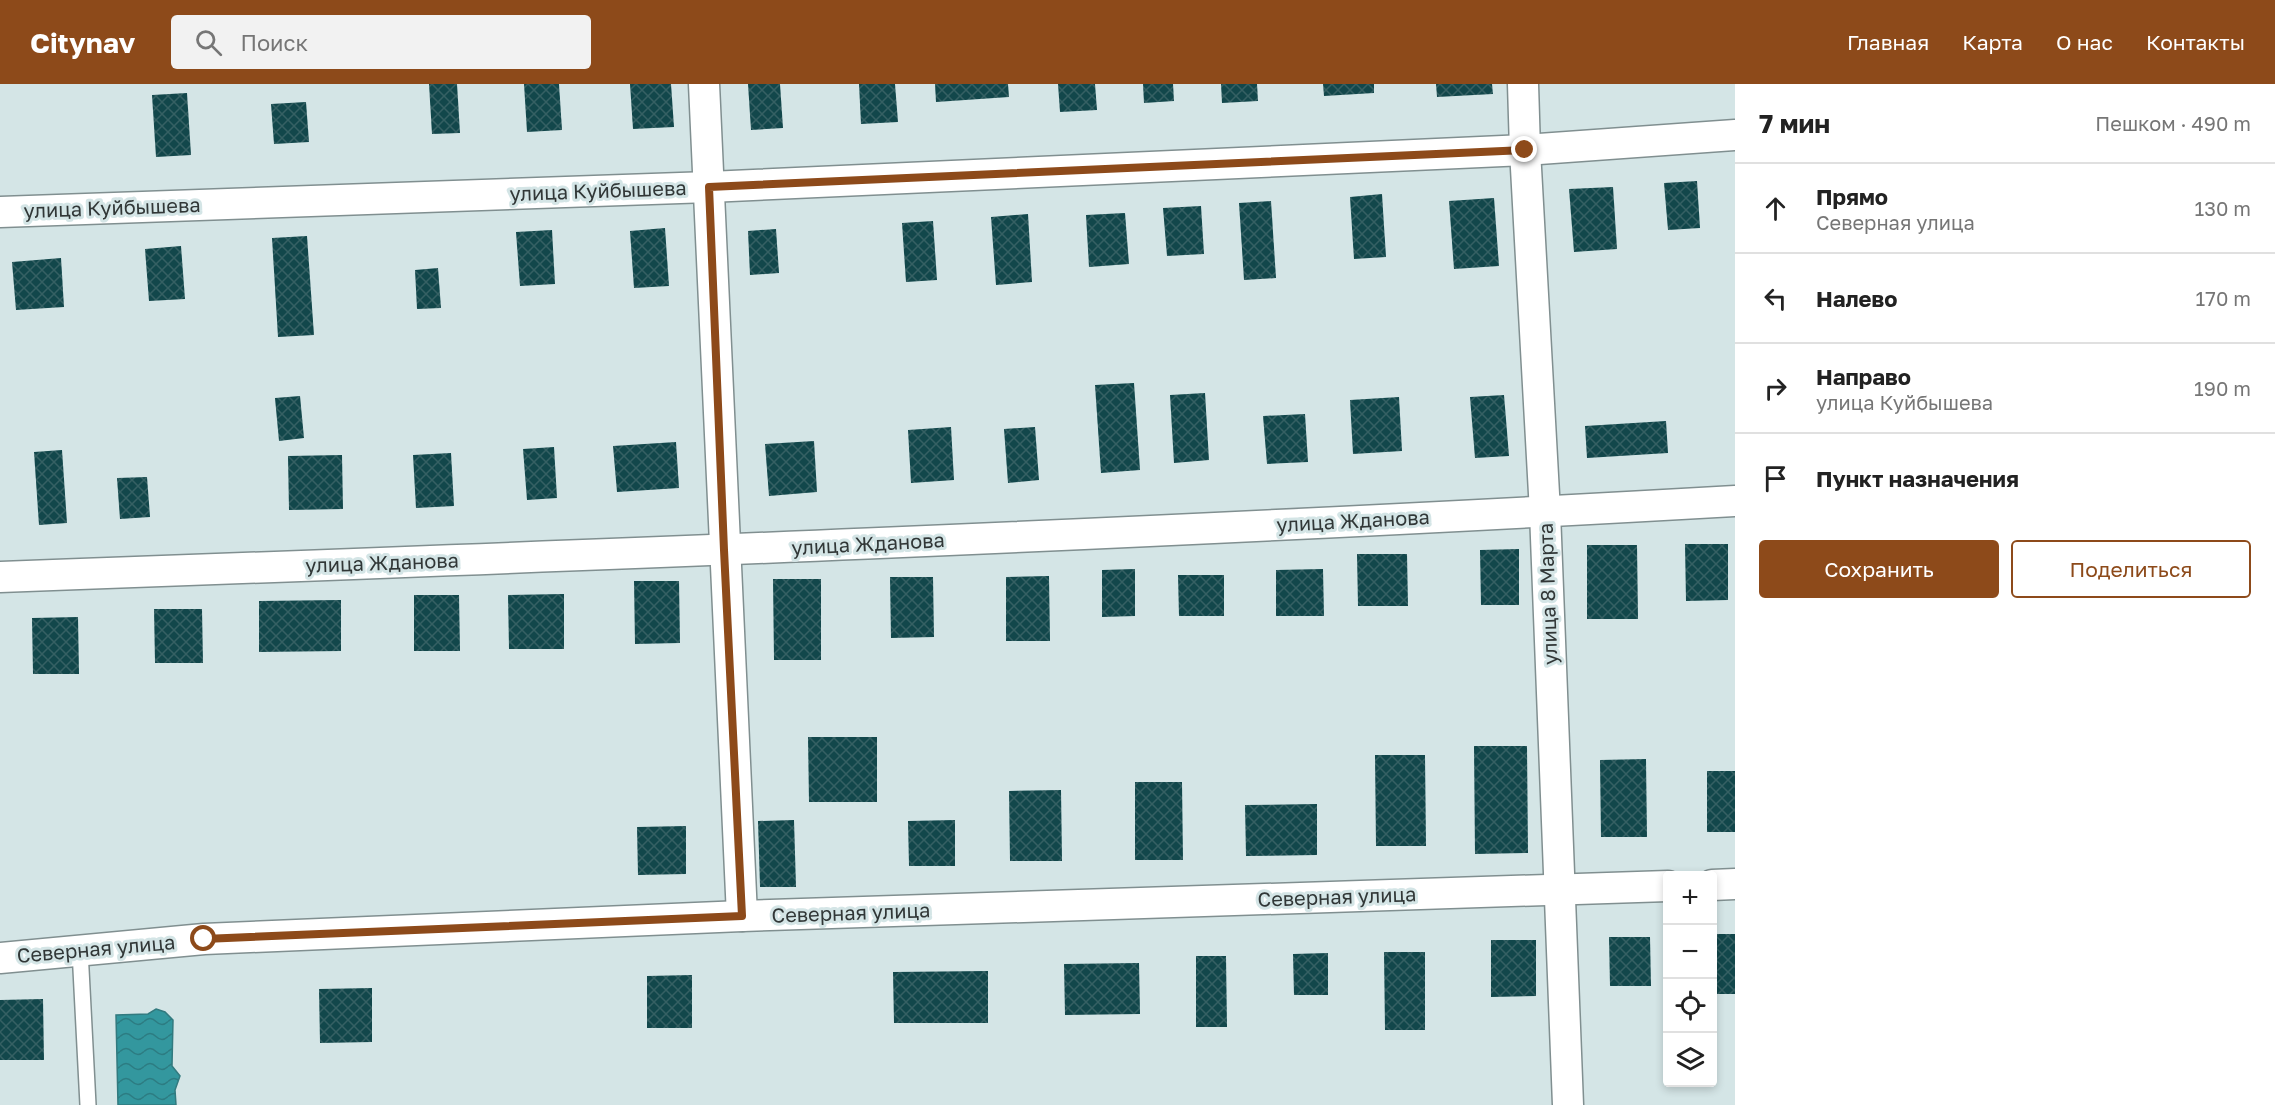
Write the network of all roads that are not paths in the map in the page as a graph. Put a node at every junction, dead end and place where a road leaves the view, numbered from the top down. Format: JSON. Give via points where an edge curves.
{"nodes":[{"id":1,"x":704,"y":84,"type":"edge"},
{"id":2,"x":1523,"y":84,"type":"edge"},
{"id":3,"x":1735,"y":135,"type":"edge"},
{"id":4,"x":1525,"y":150,"type":"junction"},
{"id":5,"x":709,"y":187,"type":"junction"},
{"id":6,"x":0,"y":212,"type":"edge"},
{"id":7,"x":1735,"y":501,"type":"edge"},
{"id":8,"x":1545,"y":512,"type":"junction"},
{"id":9,"x":724,"y":550,"type":"junction"},
{"id":10,"x":0,"y":577,"type":"edge"},
{"id":11,"x":1735,"y":884,"type":"edge"},
{"id":12,"x":1717,"y":885,"type":"edge"},
{"id":13,"x":1663,"y":886,"type":"edge"},
{"id":14,"x":1561,"y":890,"type":"junction"},
{"id":15,"x":742,"y":916,"type":"junction"},
{"id":16,"x":80,"y":950,"type":"junction"},
{"id":17,"x":0,"y":958,"type":"edge"},
{"id":18,"x":88,"y":1105,"type":"edge"},
{"id":19,"x":1568,"y":1105,"type":"edge"}],
"edges":[{"from":1,"to":5,"type":"street"},
{"from":2,"to":4,"type":"street","name":"улица 8 Марта"},
{"from":3,"to":4,"type":"street","name":"улица Куйбышева"},
{"from":4,"to":5,"type":"street","name":"улица Куйбышева"},
{"from":4,"to":8,"type":"street","name":"улица 8 Марта"},
{"from":5,"to":6,"type":"street","name":"улица Куйбышева"},
{"from":5,"to":9,"type":"street"},
{"from":7,"to":8,"type":"street","name":"улица Жданова"},
{"from":8,"to":9,"type":"street","name":"улица Жданова"},
{"from":8,"to":14,"type":"street","name":"улица 8 Марта"},
{"from":9,"to":10,"type":"street","name":"улица Жданова"},
{"from":9,"to":15,"type":"street"},
{"from":11,"to":12,"type":"street"},
{"from":13,"to":14,"type":"street","name":"Северная улица"},
{"from":14,"to":15,"type":"street","name":"Северная улица"},
{"from":14,"to":19,"type":"street","name":"улица 8 Марта"},
{"from":15,"to":16,"type":"street","name":"Северная улица","via":[[204,939]]},
{"from":16,"to":17,"type":"street","name":"Северная улица"},
{"from":16,"to":18,"type":"lane"}]}
